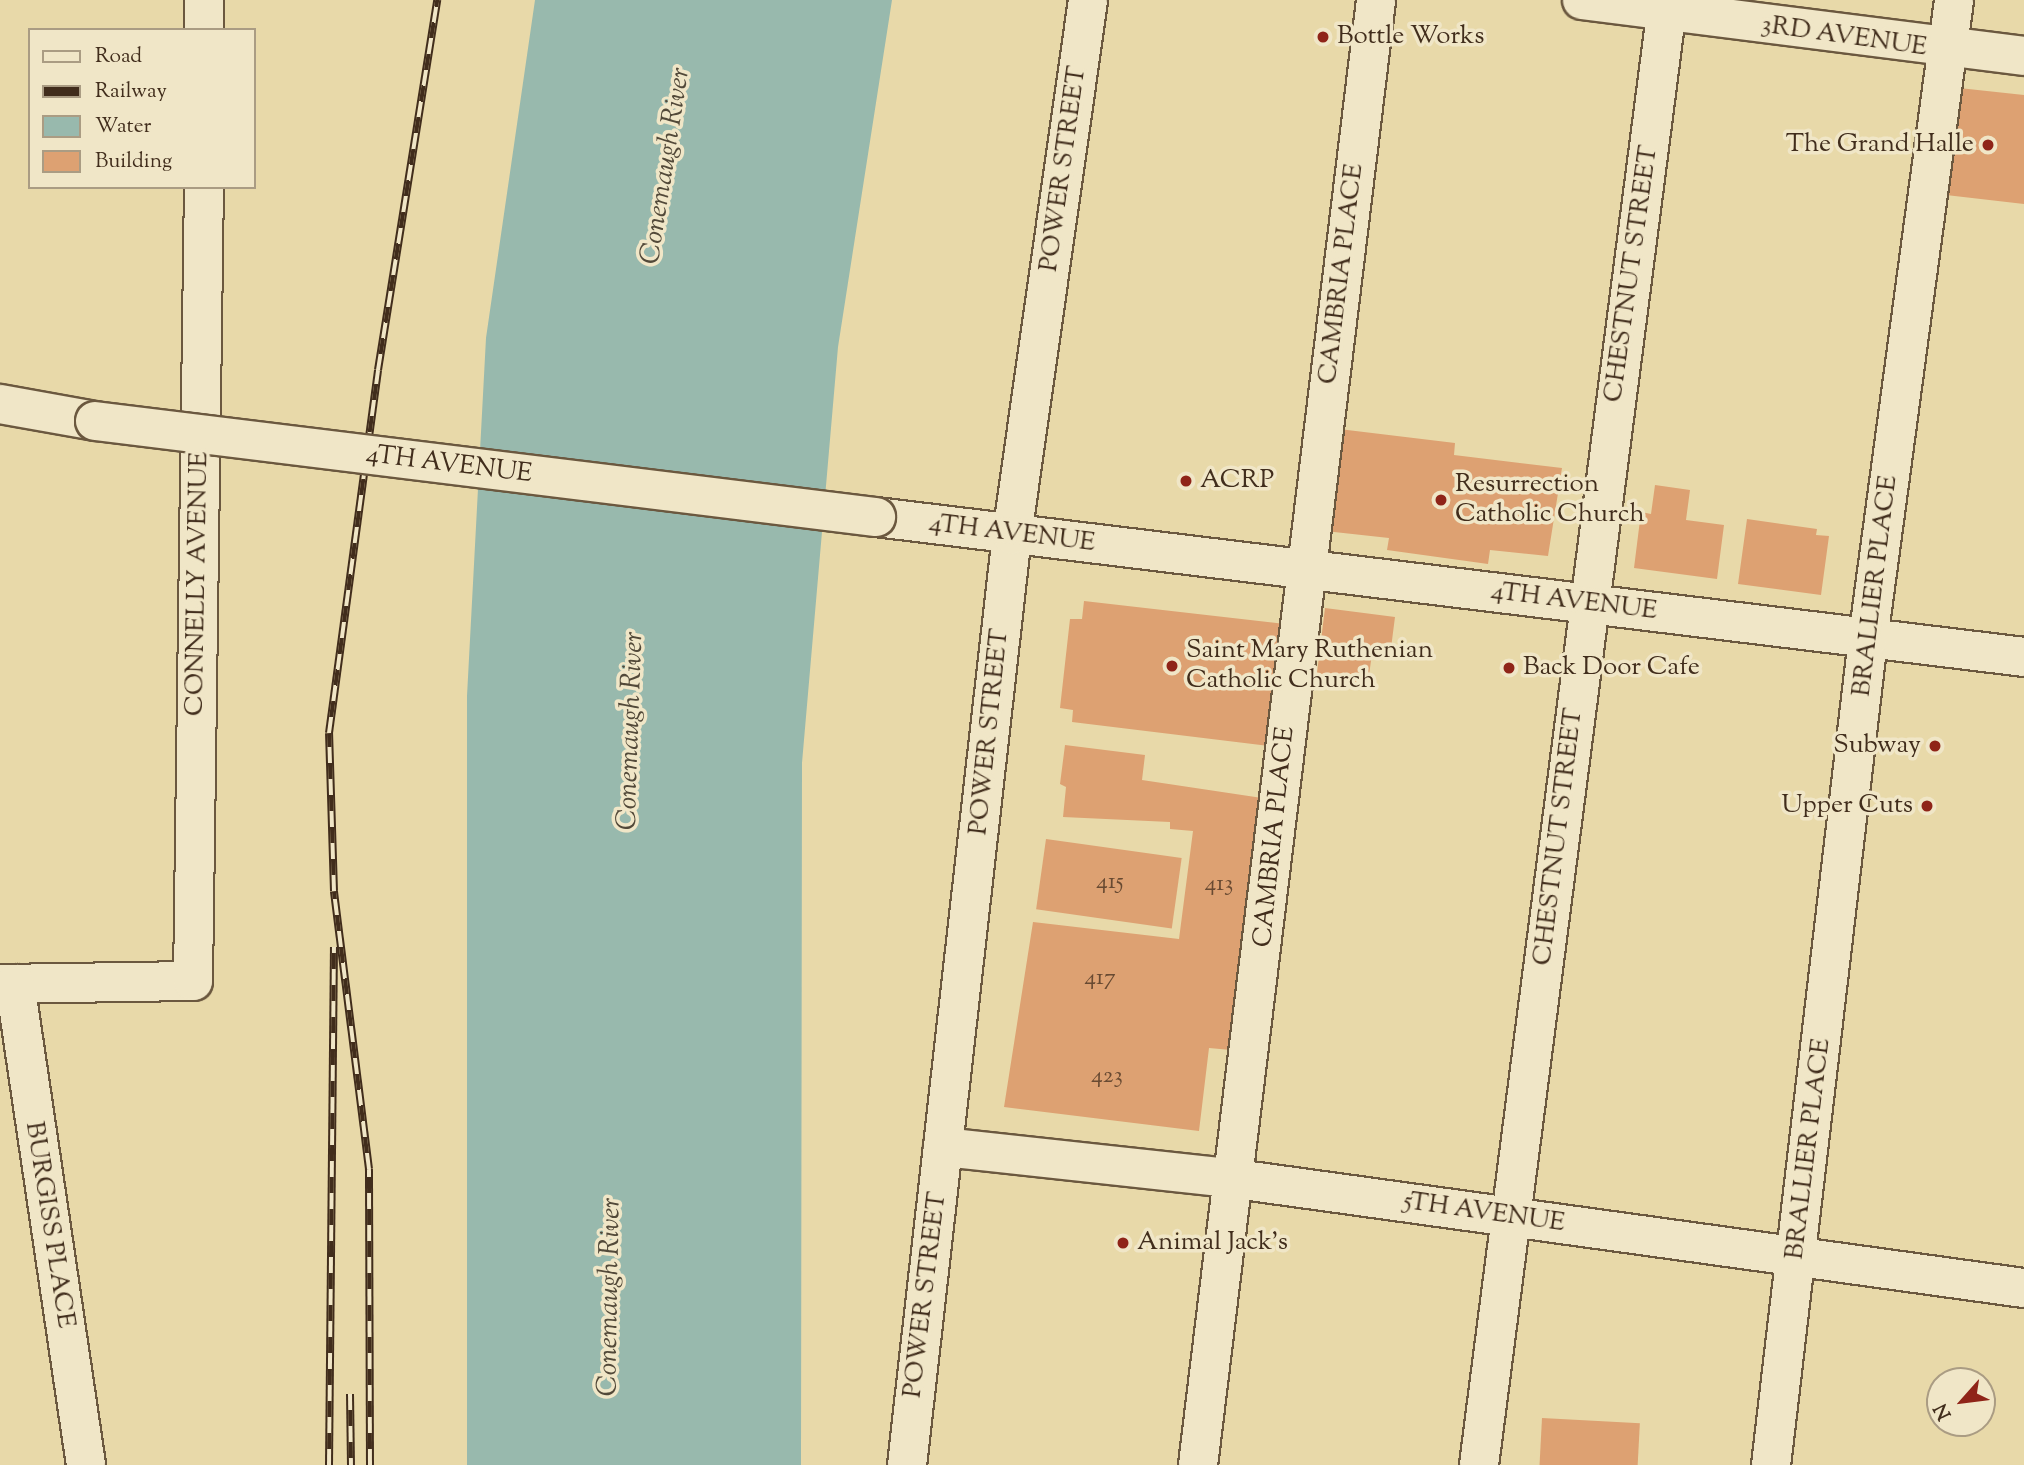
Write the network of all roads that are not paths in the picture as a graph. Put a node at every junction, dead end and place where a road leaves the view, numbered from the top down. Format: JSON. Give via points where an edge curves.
{"nodes":[{"id":1,"x":204,"y":0,"type":"edge"},
{"id":2,"x":1088,"y":0,"type":"edge"},
{"id":3,"x":1376,"y":0,"type":"edge"},
{"id":4,"x":1582,"y":0,"type":"edge"},
{"id":5,"x":1954,"y":0,"type":"edge"},
{"id":6,"x":1667,"y":6,"type":"edge"},
{"id":7,"x":204,"y":28,"type":"edge"},
{"id":8,"x":1948,"y":51,"type":"junction"},
{"id":9,"x":2024,"y":56,"type":"edge"},
{"id":10,"x":204,"y":189,"type":"edge"},
{"id":11,"x":0,"y":404,"type":"edge"},
{"id":12,"x":1012,"y":535,"type":"junction"},
{"id":13,"x":1306,"y":566,"type":"junction"},
{"id":14,"x":1588,"y":605,"type":"junction"},
{"id":15,"x":1868,"y":639,"type":"junction"},
{"id":16,"x":2024,"y":657,"type":"edge"},
{"id":17,"x":7,"y":984,"type":"edge"},
{"id":18,"x":943,"y":1147,"type":"junction"},
{"id":19,"x":1236,"y":1179,"type":"junction"},
{"id":20,"x":1512,"y":1217,"type":"junction"},
{"id":21,"x":1797,"y":1259,"type":"junction"},
{"id":22,"x":2024,"y":1288,"type":"edge"},
{"id":23,"x":86,"y":1465,"type":"edge"},
{"id":24,"x":907,"y":1465,"type":"edge"},
{"id":25,"x":1198,"y":1465,"type":"edge"},
{"id":26,"x":1479,"y":1465,"type":"edge"},
{"id":27,"x":1771,"y":1465,"type":"edge"}],
"edges":[{"from":1,"to":7,"type":"street"},
{"from":2,"to":12,"type":"street","name":"POWER STREET"},
{"from":3,"to":13,"type":"street","name":"CAMBRIA PLACE"},
{"from":4,"to":6,"type":"street","name":"3RD AVENUE"},
{"from":5,"to":8,"type":"street","name":"BRALLIER PLACE"},
{"from":6,"to":8,"type":"street","name":"3RD AVENUE"},
{"from":6,"to":14,"type":"street","name":"CHESTNUT STREET"},
{"from":8,"to":9,"type":"street","name":"3RD AVENUE"},
{"from":8,"to":15,"type":"street","name":"BRALLIER PLACE"},
{"from":10,"to":17,"type":"street","name":"CONNELLY AVENUE","via":[[193,981]]},
{"from":11,"to":12,"type":"street","name":"4TH AVENUE","bridge":true,"via":[[95,421]]},
{"from":12,"to":13,"type":"street","name":"4TH AVENUE"},
{"from":12,"to":18,"type":"street","name":"POWER STREET"},
{"from":13,"to":14,"type":"street","name":"4TH AVENUE"},
{"from":13,"to":19,"type":"street","name":"CAMBRIA PLACE"},
{"from":14,"to":15,"type":"street","name":"4TH AVENUE"},
{"from":14,"to":20,"type":"street","name":"CHESTNUT STREET"},
{"from":15,"to":16,"type":"street","name":"4TH AVENUE"},
{"from":15,"to":21,"type":"street","name":"BRALLIER PLACE"},
{"from":17,"to":23,"type":"street","name":"BURGISS PLACE"},
{"from":18,"to":19,"type":"street","name":"5TH AVENUE"},
{"from":18,"to":24,"type":"street","name":"POWER STREET"},
{"from":19,"to":20,"type":"street","name":"5TH AVENUE"},
{"from":19,"to":25,"type":"street","name":"CAMBRIA PLACE"},
{"from":20,"to":21,"type":"street","name":"5TH AVENUE"},
{"from":20,"to":26,"type":"street","name":"CHESTNUT STREET"},
{"from":21,"to":22,"type":"street","name":"5TH AVENUE"},
{"from":21,"to":27,"type":"street","name":"BRALLIER PLACE"}]}
